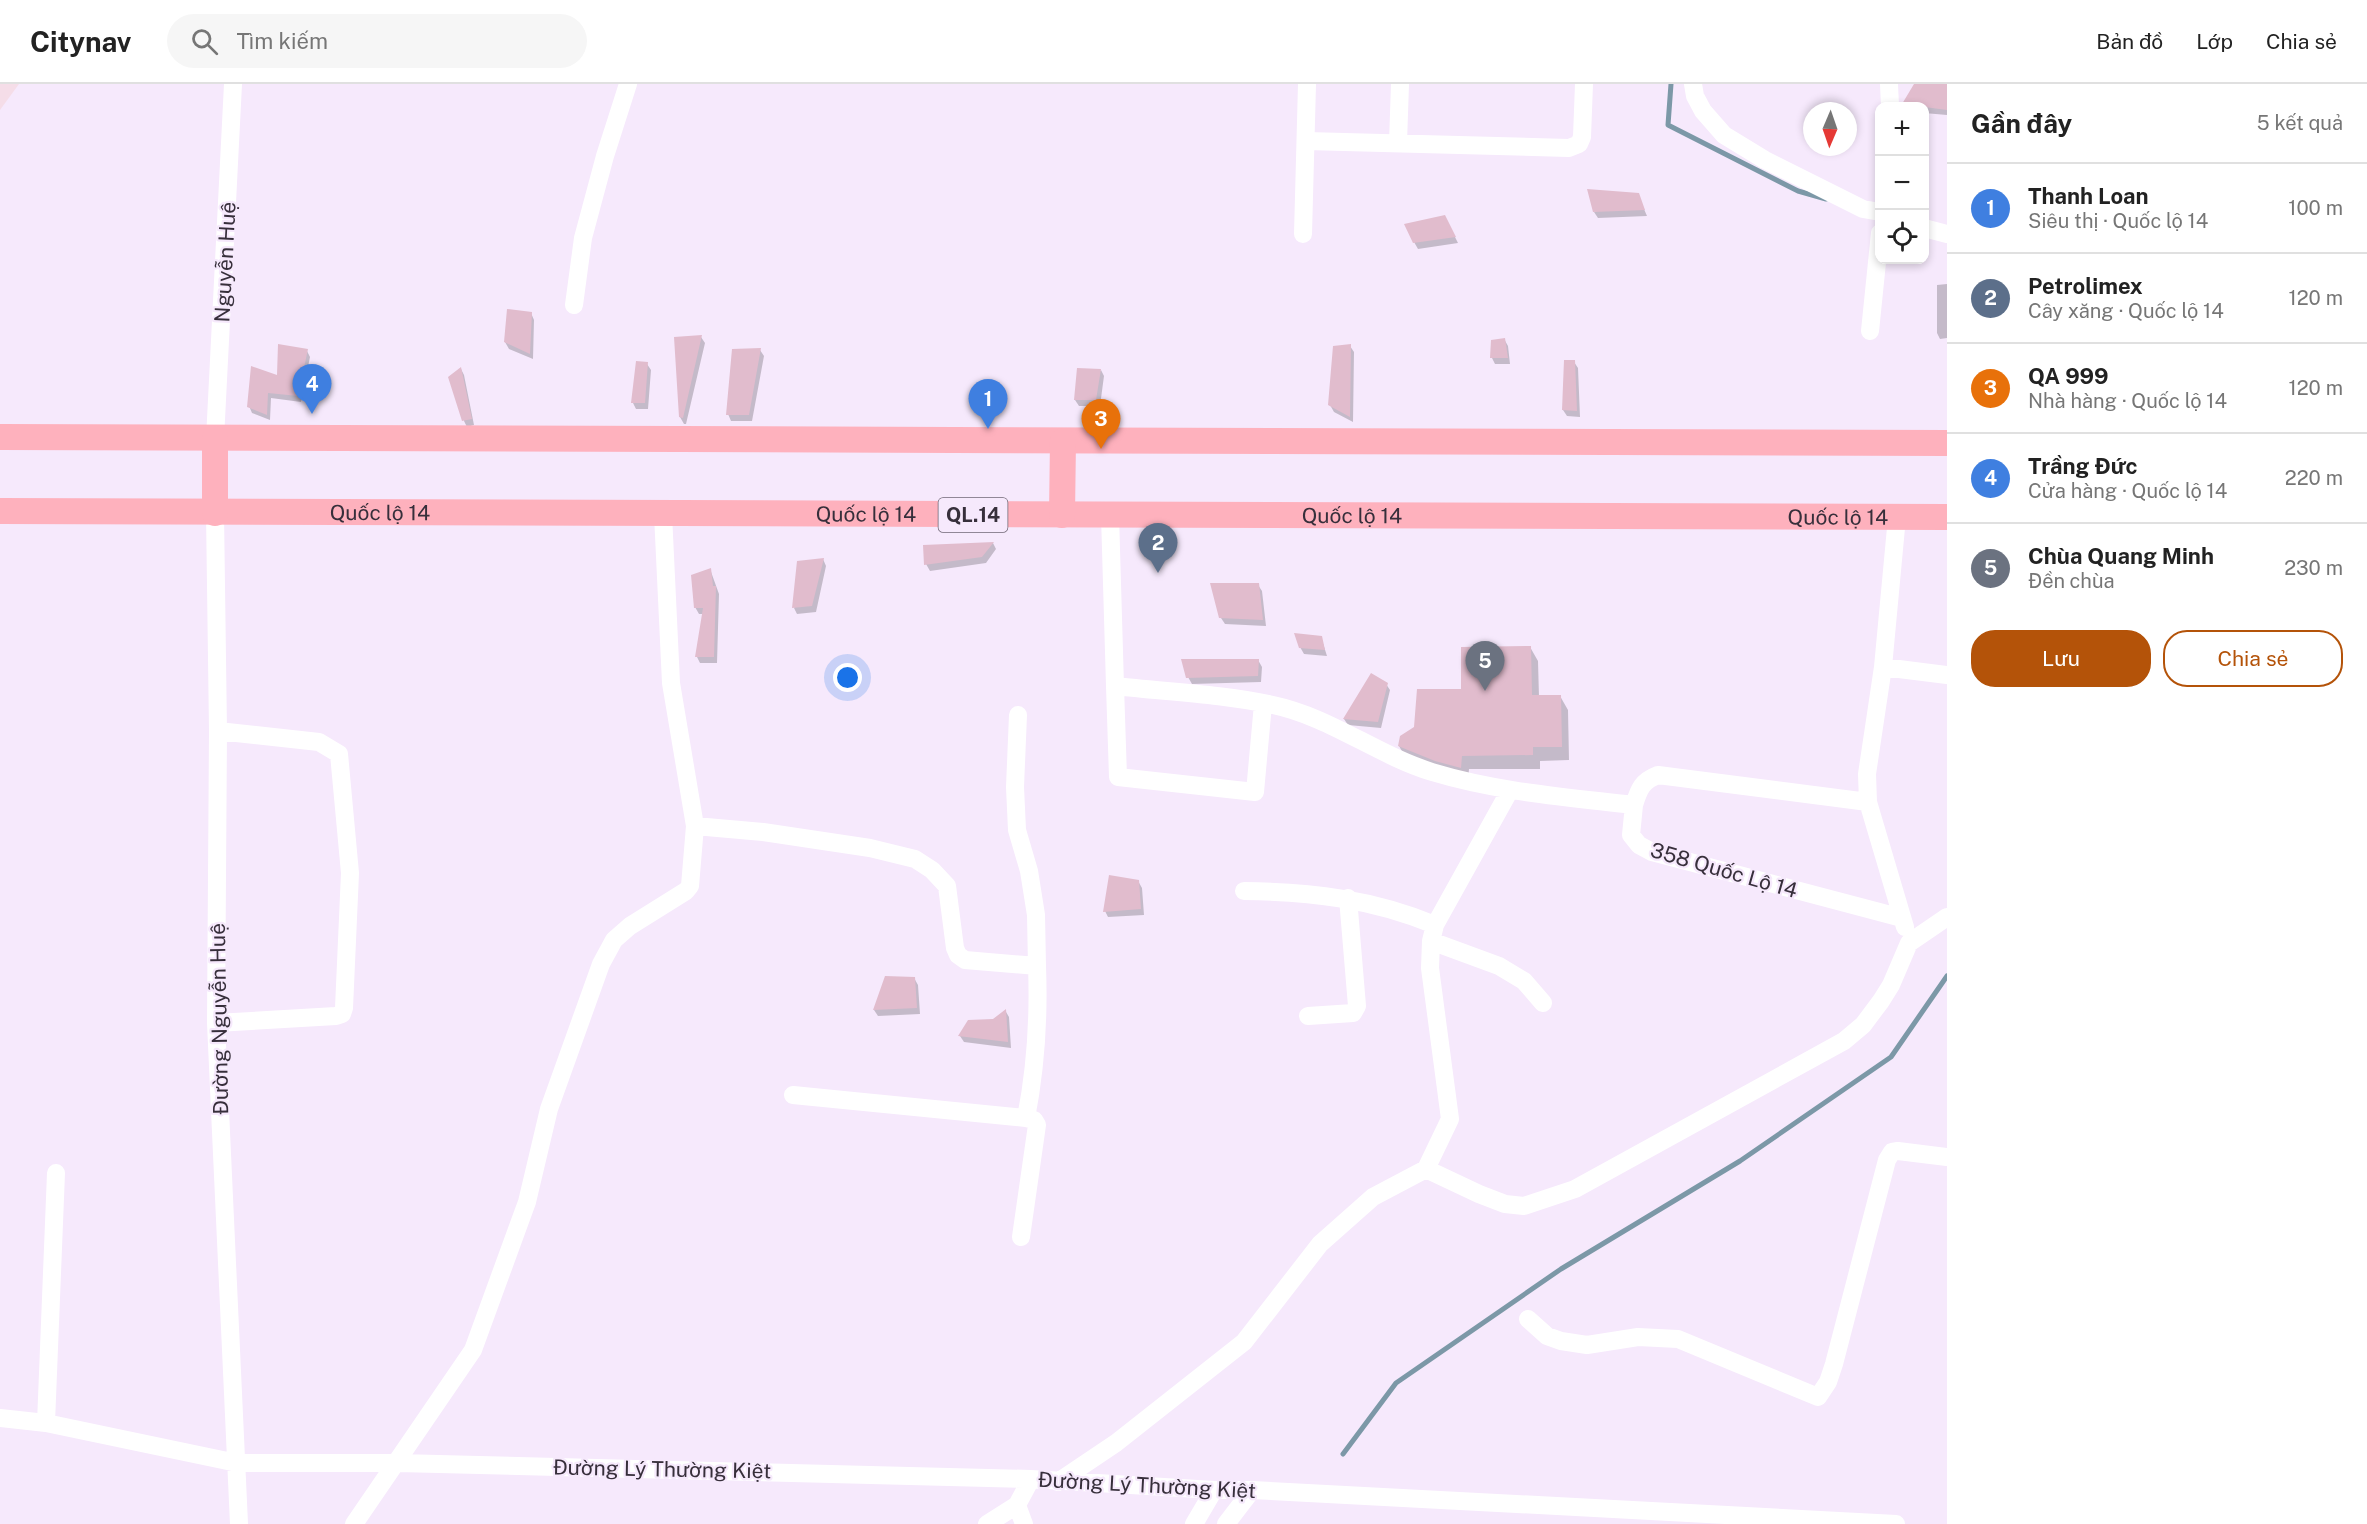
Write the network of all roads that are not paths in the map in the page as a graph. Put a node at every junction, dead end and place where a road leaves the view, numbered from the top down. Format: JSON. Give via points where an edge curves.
{"nodes":[{"id":1,"x":233,"y":84,"type":"edge"},
{"id":2,"x":628,"y":84,"type":"edge"},
{"id":3,"x":1307,"y":84,"type":"edge"},
{"id":4,"x":1400,"y":84,"type":"edge"},
{"id":5,"x":1584,"y":84,"type":"edge"},
{"id":6,"x":1693,"y":84,"type":"edge"},
{"id":7,"x":1889,"y":84,"type":"edge"},
{"id":8,"x":1890,"y":102,"type":"edge"},
{"id":9,"x":1306,"y":141,"type":"junction"},
{"id":10,"x":1398,"y":143,"type":"junction"},
{"id":11,"x":1875,"y":211,"type":"edge"},
{"id":12,"x":1929,"y":229,"type":"edge"},
{"id":13,"x":1303,"y":234,"type":"dead end"},
{"id":14,"x":1947,"y":234,"type":"edge"},
{"id":15,"x":1877,"y":264,"type":"edge"},
{"id":16,"x":574,"y":305,"type":"dead end"},
{"id":17,"x":1870,"y":331,"type":"dead end"},
{"id":18,"x":0,"y":437,"type":"edge"},
{"id":19,"x":215,"y":439,"type":"junction"},
{"id":20,"x":1063,"y":441,"type":"junction"},
{"id":21,"x":1947,"y":443,"type":"edge"},
{"id":22,"x":0,"y":511,"type":"edge"},
{"id":23,"x":215,"y":513,"type":"junction"},
{"id":24,"x":663,"y":514,"type":"junction"},
{"id":25,"x":1062,"y":515,"type":"junction"},
{"id":26,"x":1110,"y":515,"type":"junction"},
{"id":27,"x":1897,"y":517,"type":"junction"},
{"id":28,"x":1947,"y":518,"type":"edge"},
{"id":29,"x":1883,"y":666,"type":"junction"},
{"id":30,"x":1947,"y":675,"type":"edge"},
{"id":31,"x":1115,"y":686,"type":"junction"},
{"id":32,"x":1263,"y":704,"type":"junction"},
{"id":33,"x":1018,"y":715,"type":"dead end"},
{"id":34,"x":218,"y":731,"type":"junction"},
{"id":35,"x":1510,"y":790,"type":"junction"},
{"id":36,"x":1868,"y":802,"type":"junction"},
{"id":37,"x":1634,"y":805,"type":"junction"},
{"id":38,"x":695,"y":826,"type":"junction"},
{"id":39,"x":1244,"y":891,"type":"dead end"},
{"id":40,"x":1348,"y":898,"type":"junction"},
{"id":41,"x":1947,"y":917,"type":"edge"},
{"id":42,"x":1902,"y":918,"type":"junction"},
{"id":43,"x":1433,"y":933,"type":"junction"},
{"id":44,"x":1909,"y":943,"type":"junction"},
{"id":45,"x":1037,"y":966,"type":"junction"},
{"id":46,"x":1543,"y":1003,"type":"dead end"},
{"id":47,"x":1308,"y":1016,"type":"dead end"},
{"id":48,"x":216,"y":1023,"type":"junction"},
{"id":49,"x":793,"y":1095,"type":"dead end"},
{"id":50,"x":1026,"y":1118,"type":"junction"},
{"id":51,"x":1947,"y":1157,"type":"edge"},
{"id":52,"x":1426,"y":1169,"type":"junction"},
{"id":53,"x":56,"y":1173,"type":"dead end"},
{"id":54,"x":1021,"y":1237,"type":"dead end"},
{"id":55,"x":1528,"y":1319,"type":"dead end"},
{"id":56,"x":0,"y":1418,"type":"edge"},
{"id":57,"x":46,"y":1423,"type":"junction"},
{"id":58,"x":237,"y":1463,"type":"junction"},
{"id":59,"x":398,"y":1463,"type":"junction"},
{"id":60,"x":1030,"y":1479,"type":"junction"},
{"id":61,"x":1058,"y":1482,"type":"junction"},
{"id":62,"x":1214,"y":1490,"type":"junction"},
{"id":63,"x":1252,"y":1490,"type":"junction"},
{"id":64,"x":1017,"y":1505,"type":"junction"},
{"id":65,"x":239,"y":1524,"type":"edge"},
{"id":66,"x":354,"y":1524,"type":"edge"},
{"id":67,"x":987,"y":1524,"type":"edge"},
{"id":68,"x":1024,"y":1524,"type":"edge"},
{"id":69,"x":1194,"y":1524,"type":"edge"},
{"id":70,"x":1226,"y":1524,"type":"edge"},
{"id":71,"x":1896,"y":1524,"type":"edge"}],
"edges":[{"from":1,"to":19,"type":"street","name":"Nguyễn Huệ"},
{"from":2,"to":16,"type":"street","via":[[583,238]]},
{"from":3,"to":9,"type":"street"},
{"from":4,"to":10,"type":"street"},
{"from":5,"to":10,"type":"street","via":[[1582,136],[1579,144],[1569,148]]},
{"from":6,"to":11,"type":"street","via":[[1703,111],[1724,135],[1765,160],[1863,209]]},
{"from":7,"to":8,"type":"street"},
{"from":9,"to":10,"type":"street"},
{"from":9,"to":13,"type":"street"},
{"from":12,"to":14,"type":"street"},
{"from":15,"to":17,"type":"street"},
{"from":18,"to":19,"type":"highway"},
{"from":19,"to":20,"type":"highway"},
{"from":19,"to":23,"type":"highway"},
{"from":20,"to":21,"type":"highway"},
{"from":20,"to":25,"type":"highway"},
{"from":22,"to":23,"type":"highway","name":"Quốc lộ 14","number":"QL.14"},
{"from":23,"to":24,"type":"highway","name":"Quốc lộ 14","number":"QL.14"},
{"from":23,"to":34,"type":"street","name":"Đường Nguyễn Huệ"},
{"from":24,"to":25,"type":"highway","name":"Quốc lộ 14","number":"QL.14"},
{"from":24,"to":38,"type":"street","via":[[671,683]]},
{"from":25,"to":26,"type":"highway","name":"Quốc lộ 14","number":"QL.14"},
{"from":26,"to":27,"type":"highway","name":"Quốc lộ 14","number":"QL.14"},
{"from":26,"to":31,"type":"street"},
{"from":27,"to":28,"type":"highway","name":"Quốc lộ 14","number":"QL.14"},
{"from":27,"to":29,"type":"street"},
{"from":29,"to":30,"type":"street"},
{"from":29,"to":36,"type":"street","via":[[1867,774]]},
{"from":31,"to":32,"type":"street"},
{"from":31,"to":32,"type":"street","via":[[1118,777],[1255,792]]},
{"from":32,"to":35,"type":"street","via":[[1306,716],[1432,772]]},
{"from":33,"to":45,"type":"street","via":[[1017,830],[1029,872]]},
{"from":34,"to":48,"type":"street","name":"Đường Nguyễn Huệ"},
{"from":34,"to":48,"type":"street","via":[[319,742],[339,754],[350,873],[342,1014]]},
{"from":35,"to":37,"type":"street"},
{"from":35,"to":43,"type":"street"},
{"from":36,"to":37,"type":"street","via":[[1658,775],[1645,780]]},
{"from":36,"to":42,"type":"street"},
{"from":37,"to":42,"type":"street","name":"358 Quốc Lộ 14","via":[[1631,834],[1639,845],[1653,852]]},
{"from":38,"to":45,"type":"street","via":[[858,846],[915,859],[947,886],[958,955],[965,960]]},
{"from":38,"to":59,"type":"street","via":[[690,886],[614,940],[601,964],[549,1109],[527,1202],[474,1350]]},
{"from":39,"to":40,"type":"street"},
{"from":40,"to":43,"type":"street","via":[[1414,916]]},
{"from":40,"to":47,"type":"street","via":[[1357,1006],[1353,1013]]},
{"from":41,"to":44,"type":"street"},
{"from":42,"to":44,"type":"street"},
{"from":43,"to":46,"type":"street","via":[[1524,981]]},
{"from":43,"to":52,"type":"street","via":[[1430,968],[1450,1119]]},
{"from":44,"to":52,"type":"street","via":[[1881,1001],[1863,1025],[1844,1041],[1575,1189],[1524,1206],[1505,1204]]},
{"from":45,"to":50,"type":"street","via":[[1039,1020],[1035,1073]]},
{"from":48,"to":58,"type":"street","name":"Đường Nguyễn Huệ"},
{"from":49,"to":50,"type":"street"},
{"from":50,"to":54,"type":"street","via":[[1037,1125]]},
{"from":51,"to":55,"type":"street","via":[[1898,1151],[1892,1152],[1887,1160],[1834,1364],[1818,1397],[1678,1339],[1658,1337],[1587,1345],[1547,1336]]},
{"from":52,"to":61,"type":"street","via":[[1373,1197],[1320,1244],[1244,1342],[1116,1443]]},
{"from":53,"to":57,"type":"street"},
{"from":56,"to":57,"type":"street","name":"Đường Lý Thường Kiệt"},
{"from":57,"to":58,"type":"street","name":"Đường Lý Thường Kiệt"},
{"from":58,"to":59,"type":"street","name":"Đường Lý Thường Kiệt"},
{"from":58,"to":65,"type":"street","name":"Đường Nguyễn Huệ"},
{"from":59,"to":60,"type":"street","name":"Đường Lý Thường Kiệt"},
{"from":59,"to":66,"type":"street"},
{"from":60,"to":61,"type":"street","name":"Đường Lý Thường Kiệt"},
{"from":60,"to":64,"type":"street"},
{"from":61,"to":62,"type":"street","name":"Đường Lý Thường Kiệt"},
{"from":62,"to":63,"type":"street","name":"Đường Lý Thường Kiệt"},
{"from":62,"to":69,"type":"street"},
{"from":63,"to":70,"type":"street"},
{"from":63,"to":71,"type":"street","name":"Đường Lý Thường Kiệt"},
{"from":64,"to":67,"type":"street"},
{"from":64,"to":68,"type":"street"}]}
